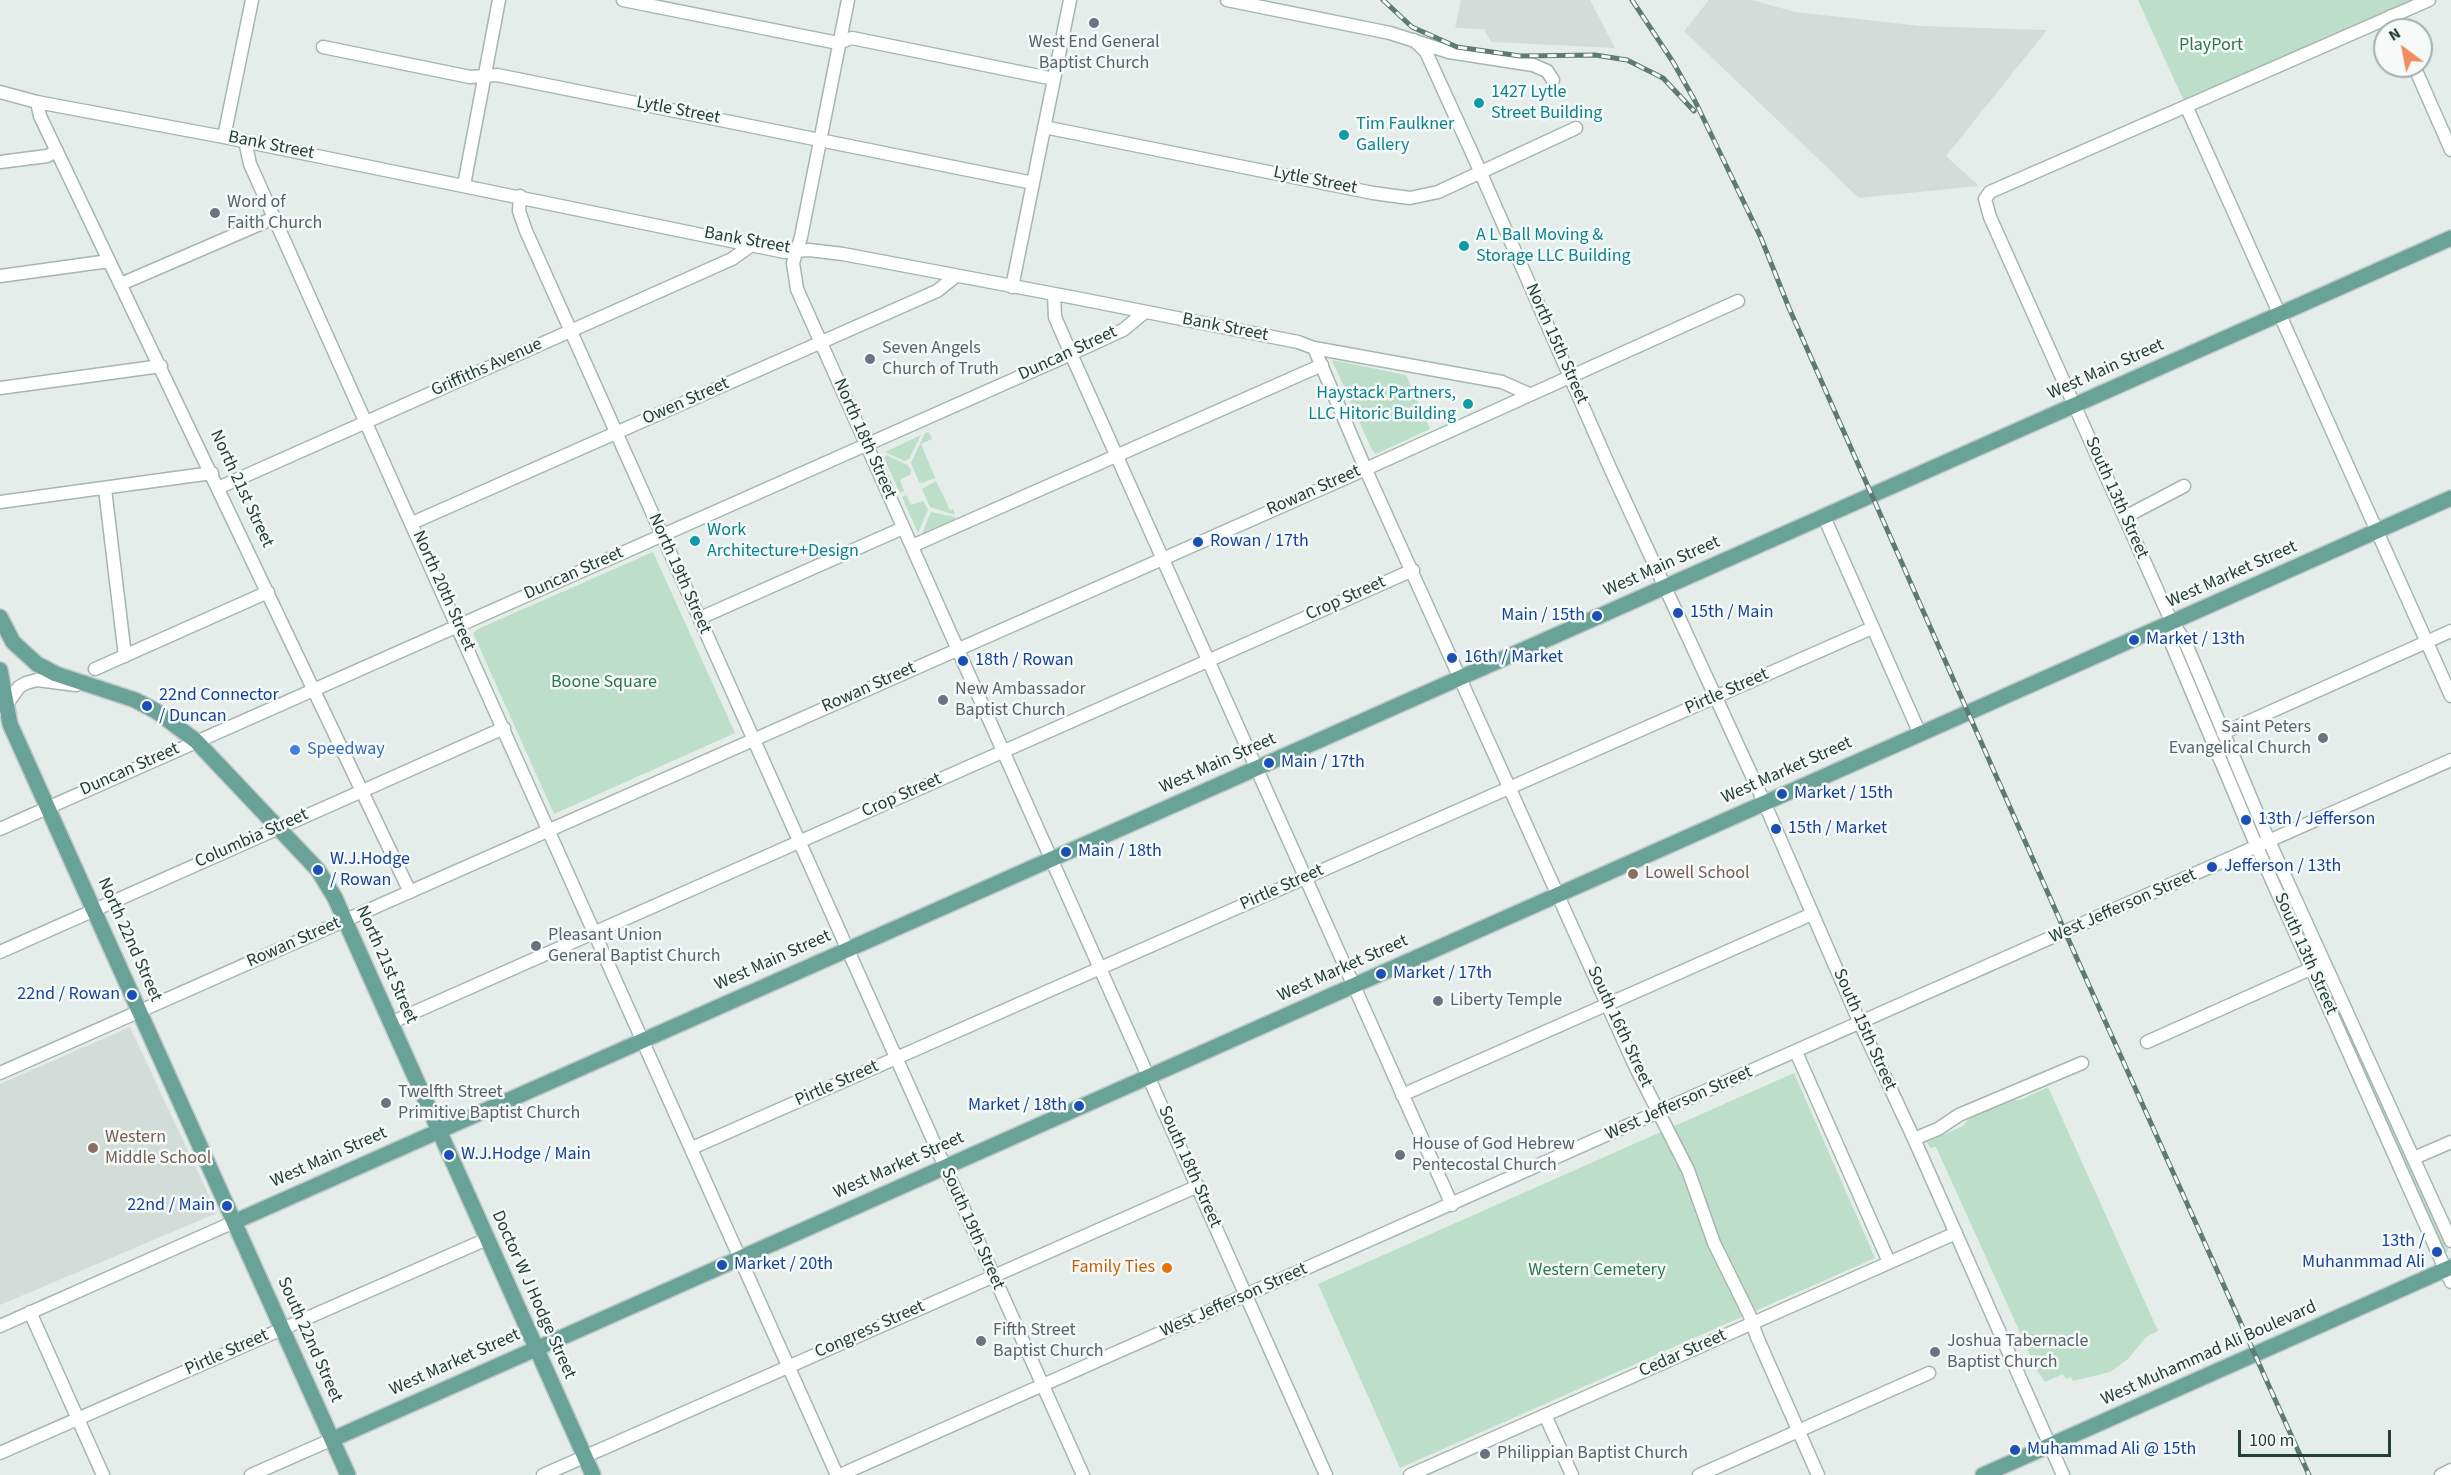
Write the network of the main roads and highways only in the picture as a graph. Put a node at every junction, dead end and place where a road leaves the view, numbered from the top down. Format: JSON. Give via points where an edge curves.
{"nodes":[{"id":1,"x":2451,"y":238,"type":"edge"},
{"id":2,"x":2451,"y":498,"type":"edge"},
{"id":3,"x":0,"y":617,"type":"edge"},
{"id":4,"x":0,"y":670,"type":"edge"},
{"id":5,"x":2,"y":710,"type":"edge"},
{"id":6,"x":438,"y":1131,"type":"junction"},
{"id":7,"x":234,"y":1222,"type":"junction"},
{"id":8,"x":2449,"y":1273,"type":"edge"},
{"id":9,"x":535,"y":1349,"type":"junction"},
{"id":10,"x":333,"y":1439,"type":"junction"},
{"id":11,"x":348,"y":1475,"type":"edge"},
{"id":12,"x":593,"y":1475,"type":"edge"},
{"id":13,"x":1983,"y":1475,"type":"edge"}],
"edges":[{"from":1,"to":6,"type":"main road","name":"West Main Street"},
{"from":2,"to":9,"type":"main road","name":"West Market Street"},
{"from":3,"to":6,"type":"main road","name":"North 21st Street","via":[[13,642],[37,664],[147,706],[196,741],[318,870],[345,920]]},
{"from":4,"to":5,"type":"main road","name":"North 22nd Street"},
{"from":5,"to":7,"type":"main road","name":"North 22nd Street"},
{"from":6,"to":7,"type":"main road","name":"West Main Street"},
{"from":6,"to":9,"type":"main road","name":"Doctor W J Hodge Street"},
{"from":7,"to":10,"type":"main road","name":"South 22nd Street"},
{"from":8,"to":13,"type":"main road","name":"West Muhammad Ali Boulevard"},
{"from":9,"to":10,"type":"main road","name":"West Market Street"},
{"from":9,"to":12,"type":"main road","name":"Doctor W J Hodge Street"},
{"from":10,"to":11,"type":"main road","name":"South 22nd Street"}]}
